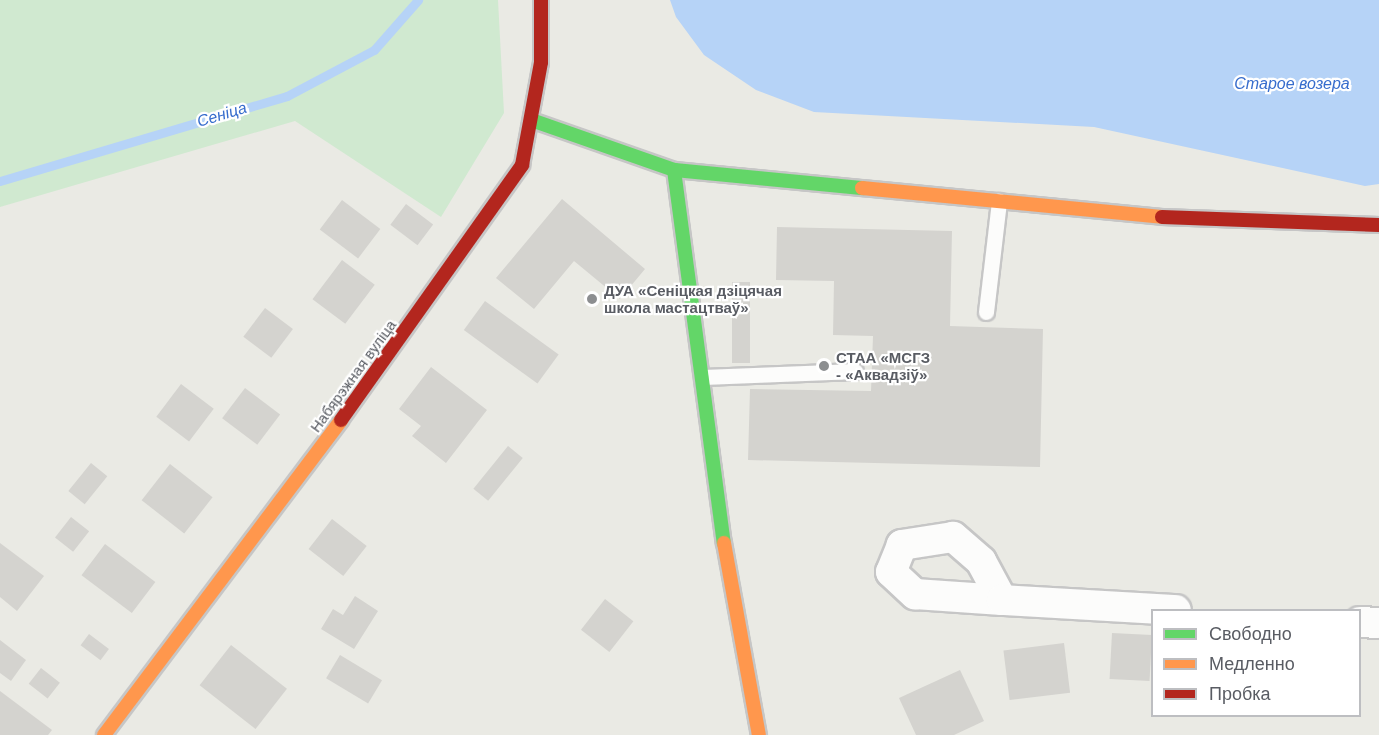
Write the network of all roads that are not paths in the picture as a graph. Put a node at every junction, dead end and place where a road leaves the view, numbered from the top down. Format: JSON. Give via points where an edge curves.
{"nodes":[{"id":1,"x":541,"y":0,"type":"edge"},
{"id":2,"x":534,"y":121,"type":"junction"},
{"id":3,"x":674,"y":170,"type":"junction"},
{"id":4,"x":999,"y":201,"type":"junction"},
{"id":5,"x":1379,"y":225,"type":"edge"},
{"id":6,"x":986,"y":312,"type":"dead end"},
{"id":7,"x":855,"y":371,"type":"dead end"},
{"id":8,"x":704,"y":377,"type":"junction"},
{"id":9,"x":1002,"y":600,"type":"dead end"},
{"id":10,"x":1159,"y":609,"type":"edge"},
{"id":11,"x":1361,"y":622,"type":"edge"},
{"id":12,"x":1379,"y":623,"type":"edge"},
{"id":13,"x":104,"y":735,"type":"edge"},
{"id":14,"x":759,"y":735,"type":"edge"}],
"edges":[{"from":1,"to":2,"type":"street","name":"Набярэжная вуліца"},
{"from":2,"to":3,"type":"street"},
{"from":2,"to":13,"type":"street","name":"Набярэжная вуліца","via":[[522,165],[470,244]]},
{"from":3,"to":4,"type":"street"},
{"from":3,"to":8,"type":"street"},
{"from":4,"to":5,"type":"street","via":[[1217,222]]},
{"from":4,"to":6,"type":"lane"},
{"from":7,"to":8,"type":"lane"},
{"from":8,"to":14,"type":"street","via":[[716,501]]},
{"from":9,"to":10,"type":"street"},
{"from":11,"to":12,"type":"street"}]}
